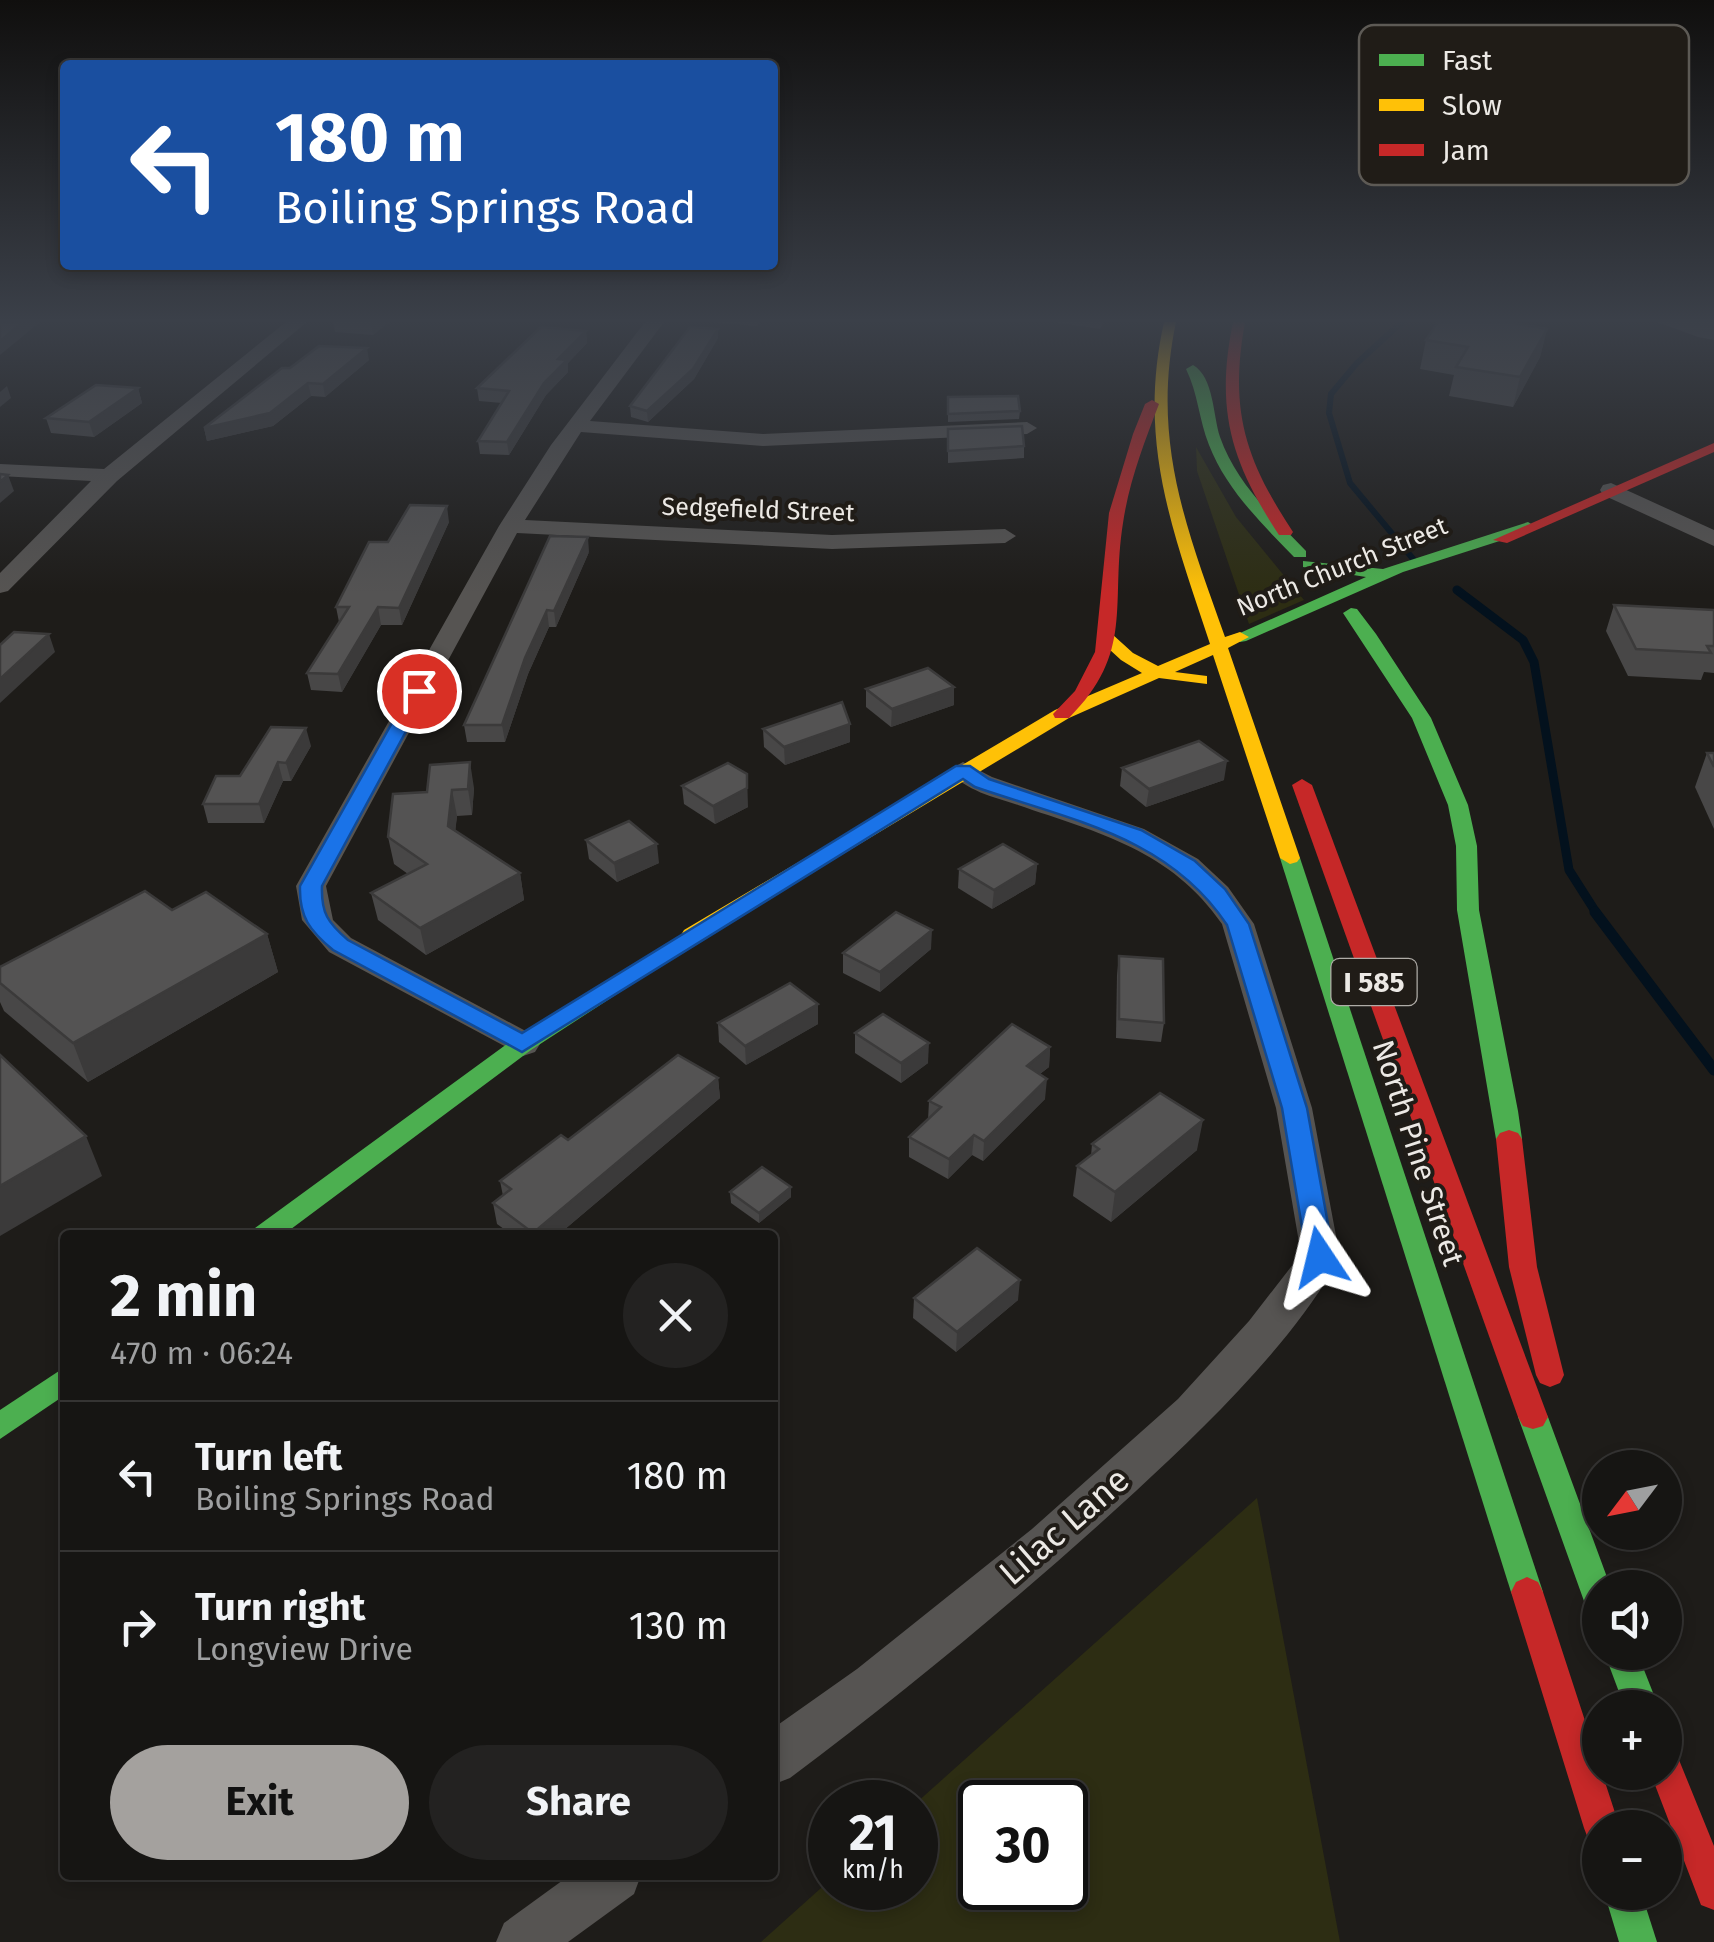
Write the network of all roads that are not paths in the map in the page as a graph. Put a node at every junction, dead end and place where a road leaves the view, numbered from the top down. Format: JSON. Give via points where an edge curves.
{"nodes":[{"id":1,"x":187,"y":413,"type":"edge"},
{"id":2,"x":586,"y":413,"type":"edge"},
{"id":3,"x":1149,"y":413,"type":"edge"},
{"id":4,"x":1159,"y":413,"type":"edge"},
{"id":5,"x":1187,"y":413,"type":"edge"},
{"id":6,"x":1209,"y":413,"type":"edge"},
{"id":7,"x":1235,"y":413,"type":"edge"},
{"id":8,"x":576,"y":426,"type":"junction"},
{"id":9,"x":1027,"y":428,"type":"edge"},
{"id":10,"x":1188,"y":438,"type":"dead end"},
{"id":11,"x":1714,"y":447,"type":"edge"},
{"id":12,"x":0,"y":470,"type":"edge"},
{"id":13,"x":109,"y":476,"type":"junction"},
{"id":14,"x":1611,"y":490,"type":"junction"},
{"id":15,"x":510,"y":526,"type":"junction"},
{"id":16,"x":1528,"y":527,"type":"junction"},
{"id":17,"x":1005,"y":536,"type":"dead end"},
{"id":18,"x":1714,"y":539,"type":"edge"},
{"id":19,"x":1305,"y":559,"type":"junction"},
{"id":20,"x":1385,"y":574,"type":"junction"},
{"id":21,"x":0,"y":586,"type":"edge"},
{"id":22,"x":1344,"y":605,"type":"junction"},
{"id":23,"x":1242,"y":615,"type":"dead end"},
{"id":24,"x":1106,"y":638,"type":"junction"},
{"id":25,"x":1252,"y":647,"type":"junction"},
{"id":26,"x":1153,"y":673,"type":"junction"},
{"id":27,"x":1205,"y":678,"type":"junction"},
{"id":28,"x":1154,"y":701,"type":"dead end"},
{"id":29,"x":1062,"y":714,"type":"junction"},
{"id":30,"x":1054,"y":747,"type":"dead end"},
{"id":31,"x":1294,"y":762,"type":"dead end"},
{"id":32,"x":972,"y":776,"type":"junction"},
{"id":33,"x":522,"y":1044,"type":"junction"},
{"id":34,"x":271,"y":1230,"type":"edge"},
{"id":35,"x":60,"y":1383,"type":"edge"},
{"id":36,"x":0,"y":1426,"type":"edge"},
{"id":37,"x":1589,"y":1570,"type":"edge"},
{"id":38,"x":1593,"y":1570,"type":"edge"},
{"id":39,"x":778,"y":1756,"type":"edge"},
{"id":40,"x":1674,"y":1790,"type":"edge"},
{"id":41,"x":1596,"y":1810,"type":"edge"},
{"id":42,"x":608,"y":1880,"type":"edge"},
{"id":43,"x":1714,"y":1892,"type":"edge"},
{"id":44,"x":1628,"y":1910,"type":"edge"},
{"id":45,"x":523,"y":1942,"type":"edge"},
{"id":46,"x":1638,"y":1942,"type":"edge"}],
"edges":[{"from":1,"to":13,"type":"street"},
{"from":2,"to":8,"type":"street"},
{"from":3,"to":24,"type":"main road","via":[[1126,469],[1114,532]]},
{"from":4,"to":41,"type":"main road","name":"North Pine Street","number":"I 585","via":[[1172,505]]},
{"from":5,"to":10,"type":"main road"},
{"from":6,"to":19,"type":"main road","via":[[1213,440],[1229,471]]},
{"from":7,"to":19,"type":"main road","via":[[1250,480]]},
{"from":8,"to":9,"type":"street","via":[[764,440]]},
{"from":8,"to":15,"type":"street"},
{"from":11,"to":14,"type":"main road","name":"North Church Street"},
{"from":12,"to":13,"type":"street"},
{"from":13,"to":21,"type":"street"},
{"from":14,"to":16,"type":"main road","name":"North Church Street"},
{"from":14,"to":18,"type":"street"},
{"from":15,"to":17,"type":"street","name":"Sedgefield Street","via":[[832,542]]},
{"from":15,"to":33,"type":"street","via":[[311,886],[310,908],[340,945]]},
{"from":16,"to":20,"type":"main road","name":"North Church Street"},
{"from":16,"to":22,"type":"main road","name":"North Church Street"},
{"from":19,"to":20,"type":"main road"},
{"from":19,"to":22,"type":"main road"},
{"from":20,"to":22,"type":"main road","name":"North Church Street"},
{"from":22,"to":25,"type":"main road","name":"North Church Street","via":[[1303,636]]},
{"from":22,"to":25,"type":"main road","name":"North Church Street","via":[[1286,617]]},
{"from":22,"to":38,"type":"main road","via":[[1398,674],[1440,754],[1465,836],[1467,905],[1504,1090],[1523,1267]]},
{"from":23,"to":25,"type":"main road"},
{"from":24,"to":26,"type":"main road","via":[[1132,664]]},
{"from":24,"to":29,"type":"main road","via":[[1095,681]]},
{"from":25,"to":26,"type":"main road","via":[[1198,655]]},
{"from":25,"to":27,"type":"main road"},
{"from":26,"to":27,"type":"main road"},
{"from":26,"to":29,"type":"main road"},
{"from":27,"to":28,"type":"main road"},
{"from":29,"to":32,"type":"main road"},
{"from":30,"to":32,"type":"main road"},
{"from":31,"to":37,"type":"main road","name":"North Pine Street","number":"I 585"},
{"from":32,"to":33,"type":"main road","via":[[708,926]]},
{"from":32,"to":39,"type":"street","name":"Lilac Lane","via":[[1134,835],[1187,865],[1217,894],[1238,924],[1294,1108],[1320,1257],[1193,1412],[1033,1554]]},
{"from":33,"to":34,"type":"main road"},
{"from":35,"to":36,"type":"main road"},
{"from":40,"to":43,"type":"main road"},
{"from":42,"to":45,"type":"street"},
{"from":44,"to":46,"type":"main road"}]}
